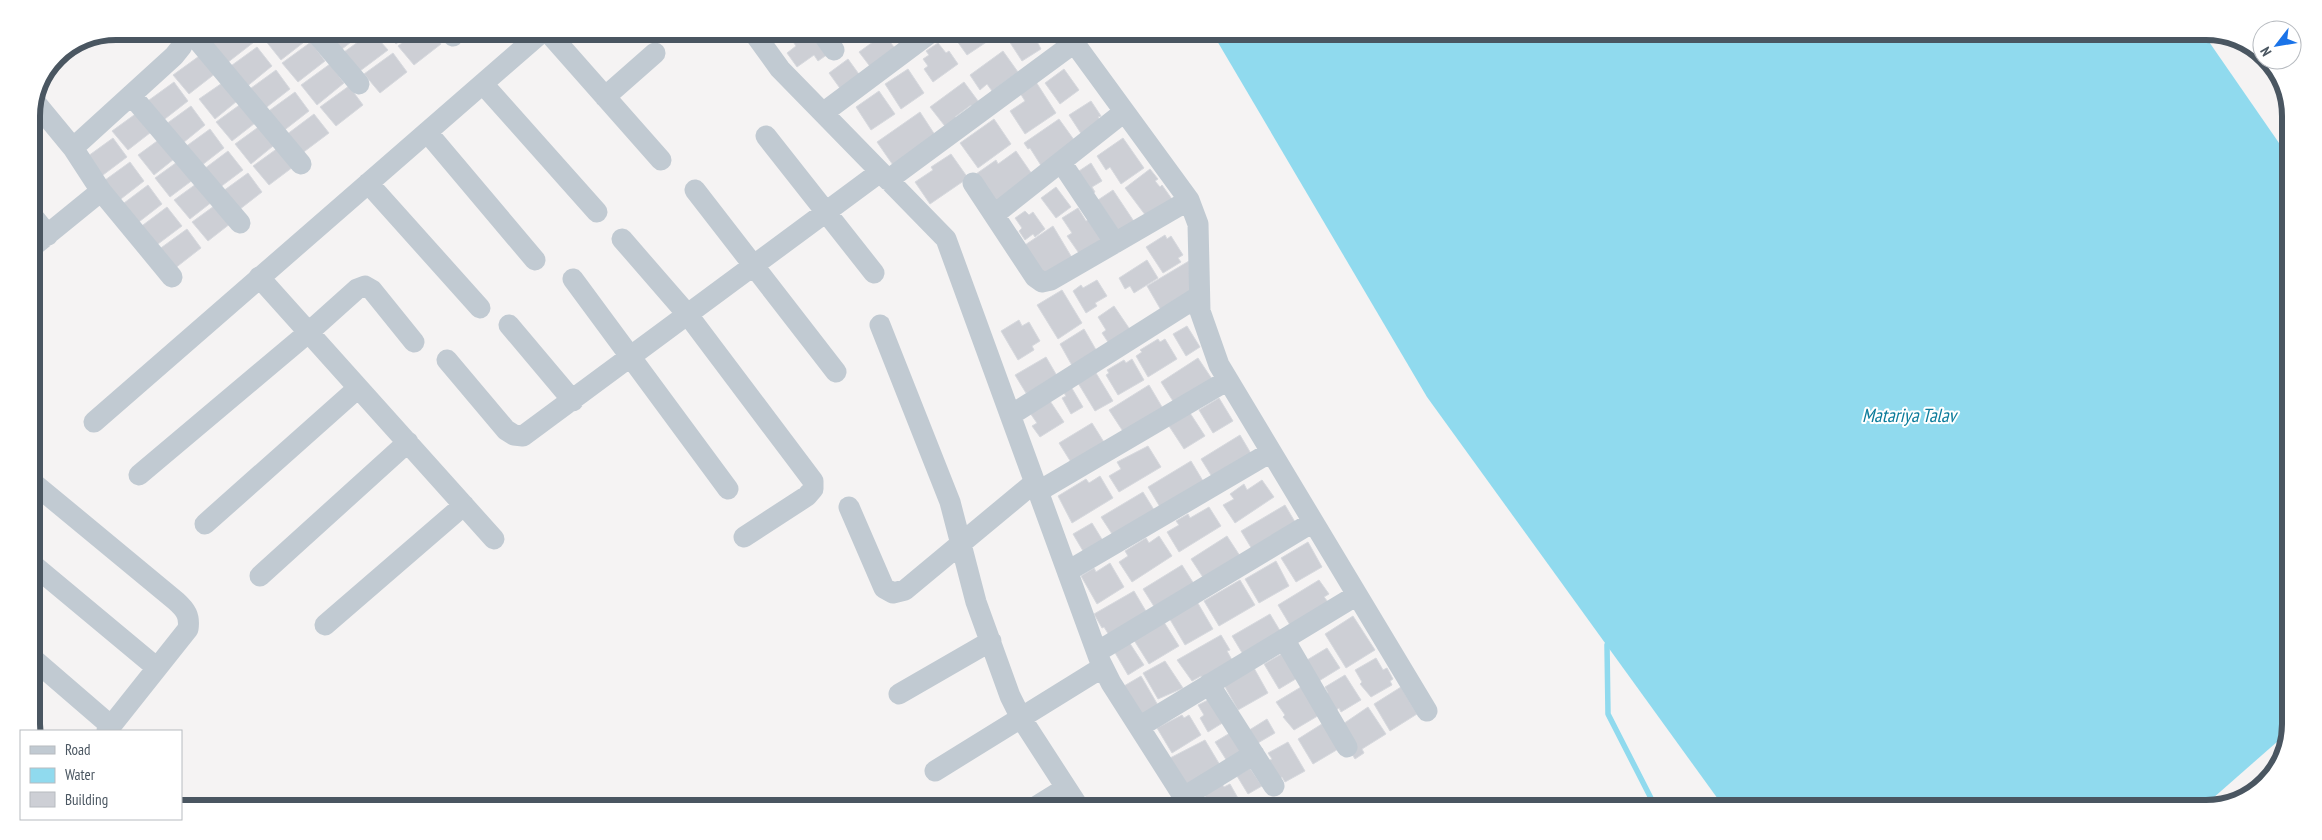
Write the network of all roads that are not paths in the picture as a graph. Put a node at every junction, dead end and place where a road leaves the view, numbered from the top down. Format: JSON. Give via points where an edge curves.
{"nodes":[{"id":1,"x":182,"y":40,"type":"edge"},
{"id":2,"x":198,"y":40,"type":"edge"},
{"id":3,"x":322,"y":40,"type":"edge"},
{"id":4,"x":533,"y":40,"type":"edge"},
{"id":5,"x":555,"y":40,"type":"edge"},
{"id":6,"x":759,"y":40,"type":"edge"},
{"id":7,"x":827,"y":40,"type":"edge"},
{"id":8,"x":921,"y":40,"type":"edge"},
{"id":9,"x":1067,"y":40,"type":"edge"},
{"id":10,"x":1071,"y":40,"type":"edge"},
{"id":11,"x":834,"y":50,"type":"dead end"},
{"id":12,"x":655,"y":53,"type":"dead end"},
{"id":13,"x":359,"y":84,"type":"dead end"},
{"id":14,"x":482,"y":84,"type":"junction"},
{"id":15,"x":131,"y":95,"type":"junction"},
{"id":16,"x":605,"y":97,"type":"junction"},
{"id":17,"x":41,"y":108,"type":"edge"},
{"id":18,"x":1124,"y":112,"type":"junction"},
{"id":19,"x":823,"y":113,"type":"junction"},
{"id":20,"x":427,"y":132,"type":"junction"},
{"id":21,"x":766,"y":136,"type":"dead end"},
{"id":22,"x":73,"y":148,"type":"junction"},
{"id":23,"x":661,"y":160,"type":"dead end"},
{"id":24,"x":1061,"y":162,"type":"junction"},
{"id":25,"x":302,"y":164,"type":"dead end"},
{"id":26,"x":884,"y":176,"type":"junction"},
{"id":27,"x":368,"y":183,"type":"junction"},
{"id":28,"x":973,"y":183,"type":"dead end"},
{"id":29,"x":695,"y":190,"type":"dead end"},
{"id":30,"x":101,"y":191,"type":"junction"},
{"id":31,"x":1189,"y":200,"type":"junction"},
{"id":32,"x":597,"y":212,"type":"dead end"},
{"id":33,"x":826,"y":212,"type":"junction"},
{"id":34,"x":995,"y":214,"type":"junction"},
{"id":35,"x":240,"y":223,"type":"dead end"},
{"id":36,"x":40,"y":225,"type":"edge"},
{"id":37,"x":48,"y":235,"type":"junction"},
{"id":38,"x":622,"y":239,"type":"dead end"},
{"id":39,"x":40,"y":241,"type":"edge"},
{"id":40,"x":1115,"y":243,"type":"junction"},
{"id":41,"x":535,"y":260,"type":"dead end"},
{"id":42,"x":754,"y":265,"type":"junction"},
{"id":43,"x":874,"y":273,"type":"dead end"},
{"id":44,"x":172,"y":277,"type":"dead end"},
{"id":45,"x":259,"y":277,"type":"junction"},
{"id":46,"x":573,"y":279,"type":"dead end"},
{"id":47,"x":1199,"y":296,"type":"junction"},
{"id":48,"x":480,"y":308,"type":"dead end"},
{"id":49,"x":688,"y":315,"type":"junction"},
{"id":50,"x":509,"y":325,"type":"dead end"},
{"id":51,"x":880,"y":325,"type":"dead end"},
{"id":52,"x":309,"y":332,"type":"junction"},
{"id":53,"x":414,"y":342,"type":"dead end"},
{"id":54,"x":631,"y":357,"type":"junction"},
{"id":55,"x":447,"y":360,"type":"dead end"},
{"id":56,"x":836,"y":372,"type":"dead end"},
{"id":57,"x":1228,"y":380,"type":"junction"},
{"id":58,"x":358,"y":388,"type":"junction"},
{"id":59,"x":573,"y":401,"type":"junction"},
{"id":60,"x":1011,"y":415,"type":"junction"},
{"id":61,"x":94,"y":422,"type":"dead end"},
{"id":62,"x":408,"y":442,"type":"junction"},
{"id":63,"x":1271,"y":452,"type":"junction"},
{"id":64,"x":140,"y":475,"type":"dead end"},
{"id":65,"x":40,"y":487,"type":"edge"},
{"id":66,"x":1037,"y":487,"type":"junction"},
{"id":67,"x":728,"y":488,"type":"dead end"},
{"id":68,"x":464,"y":505,"type":"junction"},
{"id":69,"x":849,"y":507,"type":"dead end"},
{"id":70,"x":1313,"y":522,"type":"junction"},
{"id":71,"x":205,"y":524,"type":"dead end"},
{"id":72,"x":744,"y":537,"type":"dead end"},
{"id":73,"x":494,"y":539,"type":"dead end"},
{"id":74,"x":962,"y":545,"type":"junction"},
{"id":75,"x":40,"y":570,"type":"edge"},
{"id":76,"x":1068,"y":571,"type":"junction"},
{"id":77,"x":260,"y":576,"type":"dead end"},
{"id":78,"x":1357,"y":595,"type":"junction"},
{"id":79,"x":325,"y":625,"type":"dead end"},
{"id":80,"x":1284,"y":639,"type":"junction"},
{"id":81,"x":990,"y":641,"type":"junction"},
{"id":82,"x":1100,"y":660,"type":"junction"},
{"id":83,"x":40,"y":664,"type":"edge"},
{"id":84,"x":157,"y":668,"type":"junction"},
{"id":85,"x":1209,"y":684,"type":"junction"},
{"id":86,"x":899,"y":694,"type":"dead end"},
{"id":87,"x":1427,"y":711,"type":"dead end"},
{"id":88,"x":1021,"y":718,"type":"junction"},
{"id":89,"x":1139,"y":727,"type":"junction"},
{"id":90,"x":109,"y":728,"type":"edge"},
{"id":91,"x":1347,"y":747,"type":"dead end"},
{"id":92,"x":1254,"y":754,"type":"junction"},
{"id":93,"x":935,"y":771,"type":"dead end"},
{"id":94,"x":1274,"y":786,"type":"dead end"},
{"id":95,"x":1066,"y":788,"type":"junction"},
{"id":96,"x":1047,"y":800,"type":"edge"},
{"id":97,"x":1074,"y":800,"type":"edge"},
{"id":98,"x":1186,"y":800,"type":"edge"},
{"id":99,"x":1190,"y":800,"type":"edge"}],
"edges":[{"from":1,"to":15,"type":"street","via":[[182,46],[174,56]]},
{"from":2,"to":25,"type":"street"},
{"from":3,"to":13,"type":"street"},
{"from":4,"to":14,"type":"street"},
{"from":5,"to":16,"type":"street"},
{"from":6,"to":19,"type":"street","via":[[780,69]]},
{"from":7,"to":11,"type":"street"},
{"from":8,"to":19,"type":"street"},
{"from":9,"to":26,"type":"street"},
{"from":10,"to":18,"type":"street"},
{"from":12,"to":16,"type":"street"},
{"from":14,"to":20,"type":"street"},
{"from":14,"to":32,"type":"street"},
{"from":15,"to":22,"type":"street"},
{"from":15,"to":35,"type":"street"},
{"from":16,"to":23,"type":"street"},
{"from":17,"to":22,"type":"street"},
{"from":18,"to":24,"type":"street"},
{"from":18,"to":31,"type":"street"},
{"from":19,"to":26,"type":"street"},
{"from":20,"to":27,"type":"street"},
{"from":20,"to":41,"type":"street"},
{"from":21,"to":33,"type":"street"},
{"from":22,"to":30,"type":"street"},
{"from":24,"to":34,"type":"street"},
{"from":24,"to":40,"type":"street"},
{"from":26,"to":33,"type":"street"},
{"from":26,"to":60,"type":"street","via":[[946,239]]},
{"from":27,"to":45,"type":"street"},
{"from":27,"to":48,"type":"street"},
{"from":28,"to":34,"type":"street"},
{"from":29,"to":42,"type":"street"},
{"from":30,"to":37,"type":"street"},
{"from":30,"to":44,"type":"street"},
{"from":31,"to":40,"type":"street"},
{"from":31,"to":47,"type":"street","via":[[1198,224]]},
{"from":33,"to":42,"type":"street"},
{"from":33,"to":43,"type":"street"},
{"from":34,"to":40,"type":"street","via":[[1035,277],[1042,282]]},
{"from":36,"to":37,"type":"street"},
{"from":37,"to":39,"type":"street"},
{"from":38,"to":49,"type":"street"},
{"from":42,"to":49,"type":"street"},
{"from":42,"to":56,"type":"street"},
{"from":45,"to":52,"type":"street"},
{"from":45,"to":61,"type":"street"},
{"from":46,"to":54,"type":"street"},
{"from":47,"to":57,"type":"street","via":[[1200,311],[1213,352]]},
{"from":47,"to":60,"type":"street"},
{"from":49,"to":54,"type":"street"},
{"from":49,"to":72,"type":"street","via":[[812,482],[813,489],[807,496]]},
{"from":50,"to":59,"type":"street"},
{"from":51,"to":74,"type":"street","via":[[939,470]]},
{"from":52,"to":53,"type":"street","via":[[349,295],[365,286],[372,290]]},
{"from":52,"to":58,"type":"street"},
{"from":52,"to":64,"type":"street"},
{"from":54,"to":59,"type":"street"},
{"from":54,"to":67,"type":"street"},
{"from":55,"to":59,"type":"street","via":[[506,430],[514,435],[523,436]]},
{"from":57,"to":63,"type":"street"},
{"from":57,"to":66,"type":"street"},
{"from":58,"to":62,"type":"street"},
{"from":58,"to":71,"type":"street"},
{"from":60,"to":66,"type":"street"},
{"from":62,"to":68,"type":"street"},
{"from":62,"to":77,"type":"street"},
{"from":63,"to":70,"type":"street"},
{"from":63,"to":76,"type":"street"},
{"from":65,"to":84,"type":"street","via":[[185,609],[190,619],[188,629]]},
{"from":66,"to":74,"type":"street"},
{"from":66,"to":76,"type":"street"},
{"from":68,"to":73,"type":"street"},
{"from":68,"to":79,"type":"street"},
{"from":69,"to":74,"type":"street","via":[[884,588],[893,593],[905,590]]},
{"from":70,"to":78,"type":"street"},
{"from":70,"to":82,"type":"street"},
{"from":74,"to":81,"type":"street","via":[[976,602]]},
{"from":75,"to":84,"type":"street"},
{"from":76,"to":82,"type":"street"},
{"from":78,"to":80,"type":"street"},
{"from":78,"to":87,"type":"street"},
{"from":80,"to":85,"type":"street"},
{"from":80,"to":91,"type":"street"},
{"from":81,"to":86,"type":"street"},
{"from":81,"to":88,"type":"street"},
{"from":82,"to":88,"type":"street"},
{"from":82,"to":89,"type":"street"},
{"from":83,"to":90,"type":"street"},
{"from":84,"to":90,"type":"street"},
{"from":85,"to":89,"type":"street"},
{"from":85,"to":92,"type":"street"},
{"from":88,"to":93,"type":"street"},
{"from":88,"to":95,"type":"street"},
{"from":89,"to":98,"type":"street"},
{"from":92,"to":94,"type":"street"},
{"from":92,"to":99,"type":"street"},
{"from":95,"to":96,"type":"street"},
{"from":95,"to":97,"type":"street"}]}
